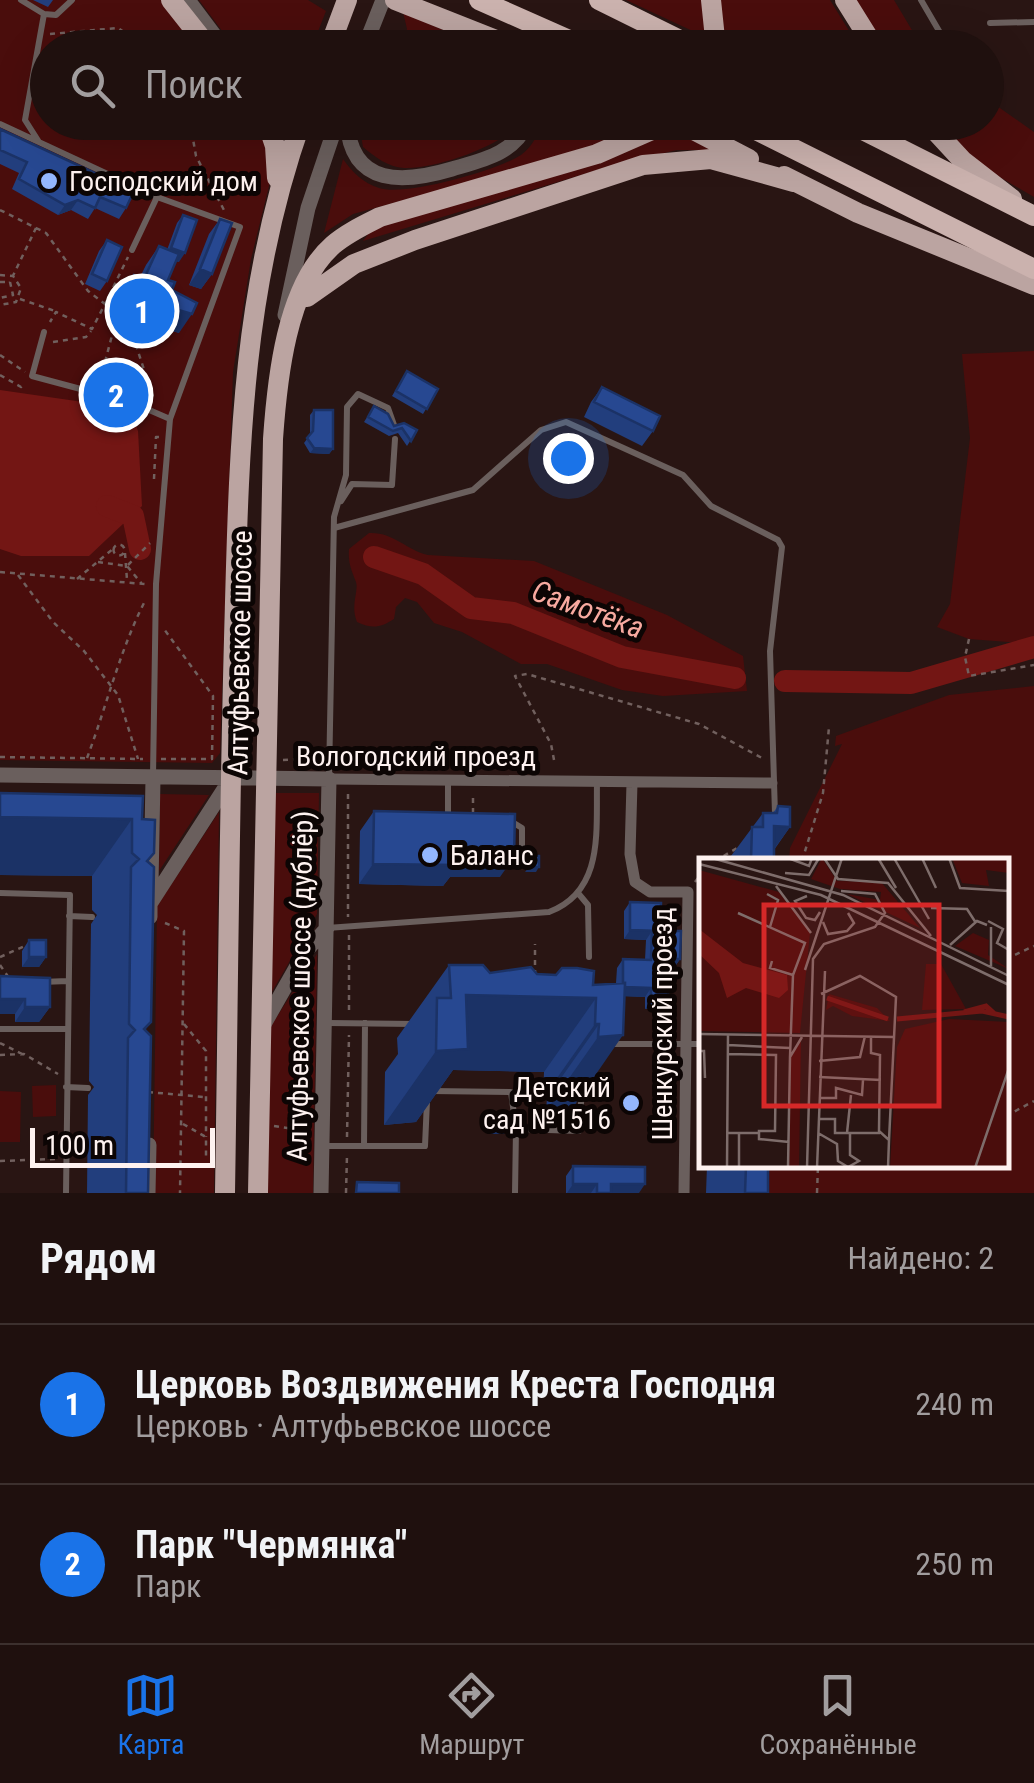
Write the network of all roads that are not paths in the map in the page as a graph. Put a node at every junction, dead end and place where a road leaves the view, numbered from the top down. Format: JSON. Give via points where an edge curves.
{"nodes":[{"id":1,"x":21,"y":0,"type":"edge"},
{"id":2,"x":72,"y":0,"type":"edge"},
{"id":3,"x":170,"y":0,"type":"edge"},
{"id":4,"x":188,"y":0,"type":"edge"},
{"id":5,"x":383,"y":0,"type":"edge"},
{"id":6,"x":394,"y":0,"type":"edge"},
{"id":7,"x":478,"y":0,"type":"edge"},
{"id":8,"x":599,"y":0,"type":"edge"},
{"id":9,"x":710,"y":0,"type":"edge"},
{"id":10,"x":845,"y":0,"type":"edge"},
{"id":11,"x":921,"y":0,"type":"edge"},
{"id":12,"x":44,"y":14,"type":"junction"},
{"id":13,"x":990,"y":22,"type":"dead end"},
{"id":14,"x":1034,"y":22,"type":"edge"},
{"id":15,"x":41,"y":30,"type":"edge"},
{"id":16,"x":194,"y":30,"type":"edge"},
{"id":17,"x":210,"y":30,"type":"edge"},
{"id":18,"x":371,"y":30,"type":"edge"},
{"id":19,"x":467,"y":30,"type":"edge"},
{"id":20,"x":546,"y":30,"type":"edge"},
{"id":21,"x":660,"y":30,"type":"edge"},
{"id":22,"x":714,"y":30,"type":"edge"},
{"id":23,"x":864,"y":30,"type":"edge"},
{"id":24,"x":938,"y":30,"type":"edge"},
{"id":25,"x":30,"y":92,"type":"edge"},
{"id":26,"x":0,"y":124,"type":"edge"},
{"id":27,"x":30,"y":127,"type":"edge"},
{"id":28,"x":30,"y":138,"type":"edge"},
{"id":29,"x":36,"y":140,"type":"edge"},
{"id":30,"x":273,"y":140,"type":"edge"},
{"id":31,"x":296,"y":140,"type":"edge"},
{"id":32,"x":332,"y":140,"type":"edge"},
{"id":33,"x":351,"y":140,"type":"edge"},
{"id":34,"x":519,"y":140,"type":"edge"},
{"id":35,"x":634,"y":140,"type":"edge"},
{"id":36,"x":713,"y":140,"type":"edge"},
{"id":37,"x":776,"y":140,"type":"edge"},
{"id":38,"x":883,"y":140,"type":"edge"},
{"id":39,"x":944,"y":140,"type":"edge"},
{"id":40,"x":40,"y":142,"type":"joint"},
{"id":41,"x":794,"y":182,"type":"junction"},
{"id":42,"x":157,"y":197,"type":"junction"},
{"id":43,"x":276,"y":200,"type":"junction"},
{"id":44,"x":1034,"y":215,"type":"edge"},
{"id":45,"x":132,"y":250,"type":"road end"},
{"id":46,"x":1034,"y":269,"type":"edge"},
{"id":47,"x":1034,"y":284,"type":"edge"},
{"id":48,"x":298,"y":305,"type":"junction"},
{"id":49,"x":43,"y":335,"type":"road end"},
{"id":50,"x":277,"y":374,"type":"junction"},
{"id":51,"x":170,"y":419,"type":"junction"},
{"id":52,"x":394,"y":425,"type":"edge"},
{"id":53,"x":395,"y":439,"type":"dead end"},
{"id":54,"x":336,"y":511,"type":"junction"},
{"id":55,"x":334,"y":528,"type":"junction"},
{"id":56,"x":0,"y":775,"type":"edge"},
{"id":57,"x":153,"y":778,"type":"junction"},
{"id":58,"x":329,"y":779,"type":"junction"},
{"id":59,"x":230,"y":780,"type":"junction"},
{"id":60,"x":265,"y":780,"type":"junction"},
{"id":61,"x":448,"y":780,"type":"junction"},
{"id":62,"x":597,"y":782,"type":"junction"},
{"id":63,"x":632,"y":782,"type":"junction"},
{"id":64,"x":772,"y":783,"type":"junction"},
{"id":65,"x":432,"y":819,"type":"edge"},
{"id":66,"x":448,"y":819,"type":"junction"},
{"id":67,"x":473,"y":820,"type":"edge"},
{"id":68,"x":501,"y":820,"type":"edge"},
{"id":69,"x":777,"y":829,"type":"edge"},
{"id":70,"x":522,"y":851,"type":"dead end"},
{"id":71,"x":0,"y":893,"type":"edge"},
{"id":72,"x":578,"y":893,"type":"junction"},
{"id":73,"x":150,"y":913,"type":"junction"},
{"id":74,"x":69,"y":916,"type":"junction"},
{"id":75,"x":92,"y":917,"type":"dead end"},
{"id":76,"x":131,"y":918,"type":"edge"},
{"id":77,"x":326,"y":928,"type":"junction"},
{"id":78,"x":150,"y":936,"type":"edge"},
{"id":79,"x":589,"y":957,"type":"dead end"},
{"id":80,"x":68,"y":981,"type":"junction"},
{"id":81,"x":13,"y":983,"type":"edge"},
{"id":82,"x":324,"y":1023,"type":"junction"},
{"id":83,"x":364,"y":1023,"type":"junction"},
{"id":84,"x":421,"y":1024,"type":"dead end"},
{"id":85,"x":0,"y":1029,"type":"edge"},
{"id":86,"x":66,"y":1030,"type":"junction"},
{"id":87,"x":260,"y":1030,"type":"junction"},
{"id":88,"x":603,"y":1044,"type":"edge"},
{"id":89,"x":695,"y":1044,"type":"edge"},
{"id":90,"x":583,"y":1079,"type":"dead end"},
{"id":91,"x":66,"y":1083,"type":"junction"},
{"id":92,"x":88,"y":1088,"type":"dead end"},
{"id":93,"x":149,"y":1126,"type":"edge"},
{"id":94,"x":516,"y":1129,"type":"junction"},
{"id":95,"x":322,"y":1140,"type":"junction"},
{"id":96,"x":364,"y":1146,"type":"junction"},
{"id":97,"x":66,"y":1193,"type":"edge"},
{"id":98,"x":148,"y":1193,"type":"edge"},
{"id":99,"x":225,"y":1193,"type":"edge"},
{"id":100,"x":258,"y":1193,"type":"edge"},
{"id":101,"x":320,"y":1193,"type":"edge"},
{"id":102,"x":515,"y":1193,"type":"edge"},
{"id":103,"x":684,"y":1193,"type":"edge"}],
"edges":[{"from":1,"to":12,"type":"lane"},
{"from":2,"to":12,"type":"lane","via":[[56,15]]},
{"from":3,"to":16,"type":"main road"},
{"from":4,"to":17,"type":"street"},
{"from":5,"to":18,"type":"street"},
{"from":6,"to":19,"type":"main road"},
{"from":7,"to":20,"type":"highway"},
{"from":8,"to":21,"type":"highway"},
{"from":9,"to":22,"type":"main road"},
{"from":10,"to":23,"type":"main road"},
{"from":11,"to":24,"type":"lane"},
{"from":12,"to":15,"type":"lane"},
{"from":13,"to":14,"type":"lane"},
{"from":25,"to":27,"type":"lane"},
{"from":26,"to":28,"type":"lane"},
{"from":29,"to":40,"type":"lane"},
{"from":30,"to":43,"type":"main road"},
{"from":31,"to":43,"type":"main road","name":"Алтуфьевское шоссе"},
{"from":32,"to":50,"type":"street","name":"Алтуфьевское шоссе","via":[[297,253]]},
{"from":33,"to":34,"type":"street","via":[[365,165],[408,180],[489,158]]},
{"from":35,"to":48,"type":"main road","via":[[353,230],[317,262]]},
{"from":36,"to":41,"type":"main road"},
{"from":37,"to":46,"type":"highway"},
{"from":38,"to":44,"type":"highway"},
{"from":39,"to":44,"type":"main road"},
{"from":40,"to":42,"type":"lane"},
{"from":41,"to":47,"type":"main road"},
{"from":41,"to":48,"type":"main road","via":[[711,159],[644,165],[414,240],[326,279]]},
{"from":42,"to":45,"type":"lane"},
{"from":42,"to":51,"type":"lane","via":[[240,227]]},
{"from":43,"to":59,"type":"main road","name":"Алтуфьевское шоссе","via":[[244,370]]},
{"from":48,"to":50,"type":"main road"},
{"from":49,"to":51,"type":"lane","via":[[32,376]]},
{"from":50,"to":60,"type":"main road","name":"Алтуфьевское шоссе"},
{"from":51,"to":57,"type":"lane","via":[[155,584]]},
{"from":52,"to":54,"type":"lane","via":[[388,408],[358,394],[347,407],[346,475]]},
{"from":53,"to":54,"type":"lane","via":[[392,485],[352,484]]},
{"from":54,"to":55,"type":"lane"},
{"from":55,"to":58,"type":"lane"},
{"from":55,"to":64,"type":"lane","via":[[473,490],[541,430],[566,422],[683,474],[711,506],[782,547],[770,652]]},
{"from":56,"to":57,"type":"street","name":"Вологодский проезд"},
{"from":57,"to":59,"type":"street","name":"Вологодский проезд"},
{"from":57,"to":73,"type":"street"},
{"from":58,"to":60,"type":"street","name":"Вологодский проезд"},
{"from":58,"to":61,"type":"street","name":"Вологодский проезд"},
{"from":58,"to":77,"type":"street","name":"Алтуфьевское шоссе (дублёр)"},
{"from":59,"to":60,"type":"street","name":"Вологодский проезд"},
{"from":59,"to":73,"type":"street"},
{"from":59,"to":99,"type":"main road","name":"Алтуфьевское шоссе"},
{"from":60,"to":87,"type":"main road","name":"Алтуфьевское шоссе"},
{"from":61,"to":62,"type":"street","name":"Вологодский проезд"},
{"from":61,"to":66,"type":"lane"},
{"from":62,"to":63,"type":"street","name":"Вологодский проезд"},
{"from":62,"to":72,"type":"lane","via":[[596,848]]},
{"from":63,"to":64,"type":"street","name":"Вологодский проезд"},
{"from":63,"to":89,"type":"street","name":"Шенкурский проезд","via":[[635,882],[650,892],[688,892]]},
{"from":64,"to":69,"type":"lane"},
{"from":65,"to":66,"type":"lane"},
{"from":66,"to":67,"type":"lane"},
{"from":68,"to":70,"type":"lane","via":[[522,828]]},
{"from":71,"to":74,"type":"lane","via":[[70,895]]},
{"from":72,"to":77,"type":"lane","via":[[549,912]]},
{"from":72,"to":79,"type":"lane","via":[[588,905]]},
{"from":73,"to":76,"type":"lane"},
{"from":73,"to":78,"type":"street"},
{"from":74,"to":75,"type":"lane"},
{"from":74,"to":80,"type":"lane"},
{"from":77,"to":82,"type":"street","name":"Алтуфьевское шоссе (дублёр)"},
{"from":77,"to":87,"type":"street"},
{"from":80,"to":81,"type":"lane"},
{"from":80,"to":86,"type":"lane"},
{"from":82,"to":83,"type":"lane"},
{"from":82,"to":95,"type":"street","name":"Алтуфьевское шоссе (дублёр)"},
{"from":83,"to":84,"type":"lane"},
{"from":83,"to":96,"type":"lane"},
{"from":85,"to":86,"type":"lane"},
{"from":86,"to":91,"type":"lane"},
{"from":87,"to":100,"type":"main road","name":"Алтуфьевское шоссе"},
{"from":88,"to":89,"type":"lane"},
{"from":89,"to":103,"type":"street","name":"Шенкурский проезд"},
{"from":90,"to":94,"type":"lane","via":[[579,1131]]},
{"from":91,"to":92,"type":"lane"},
{"from":91,"to":97,"type":"lane"},
{"from":93,"to":98,"type":"street"},
{"from":94,"to":96,"type":"lane","via":[[512,1092],[428,1091],[425,1146]]},
{"from":94,"to":102,"type":"lane"},
{"from":95,"to":96,"type":"lane"},
{"from":95,"to":101,"type":"street","name":"Алтуфьевское шоссе (дублёр)"}]}
